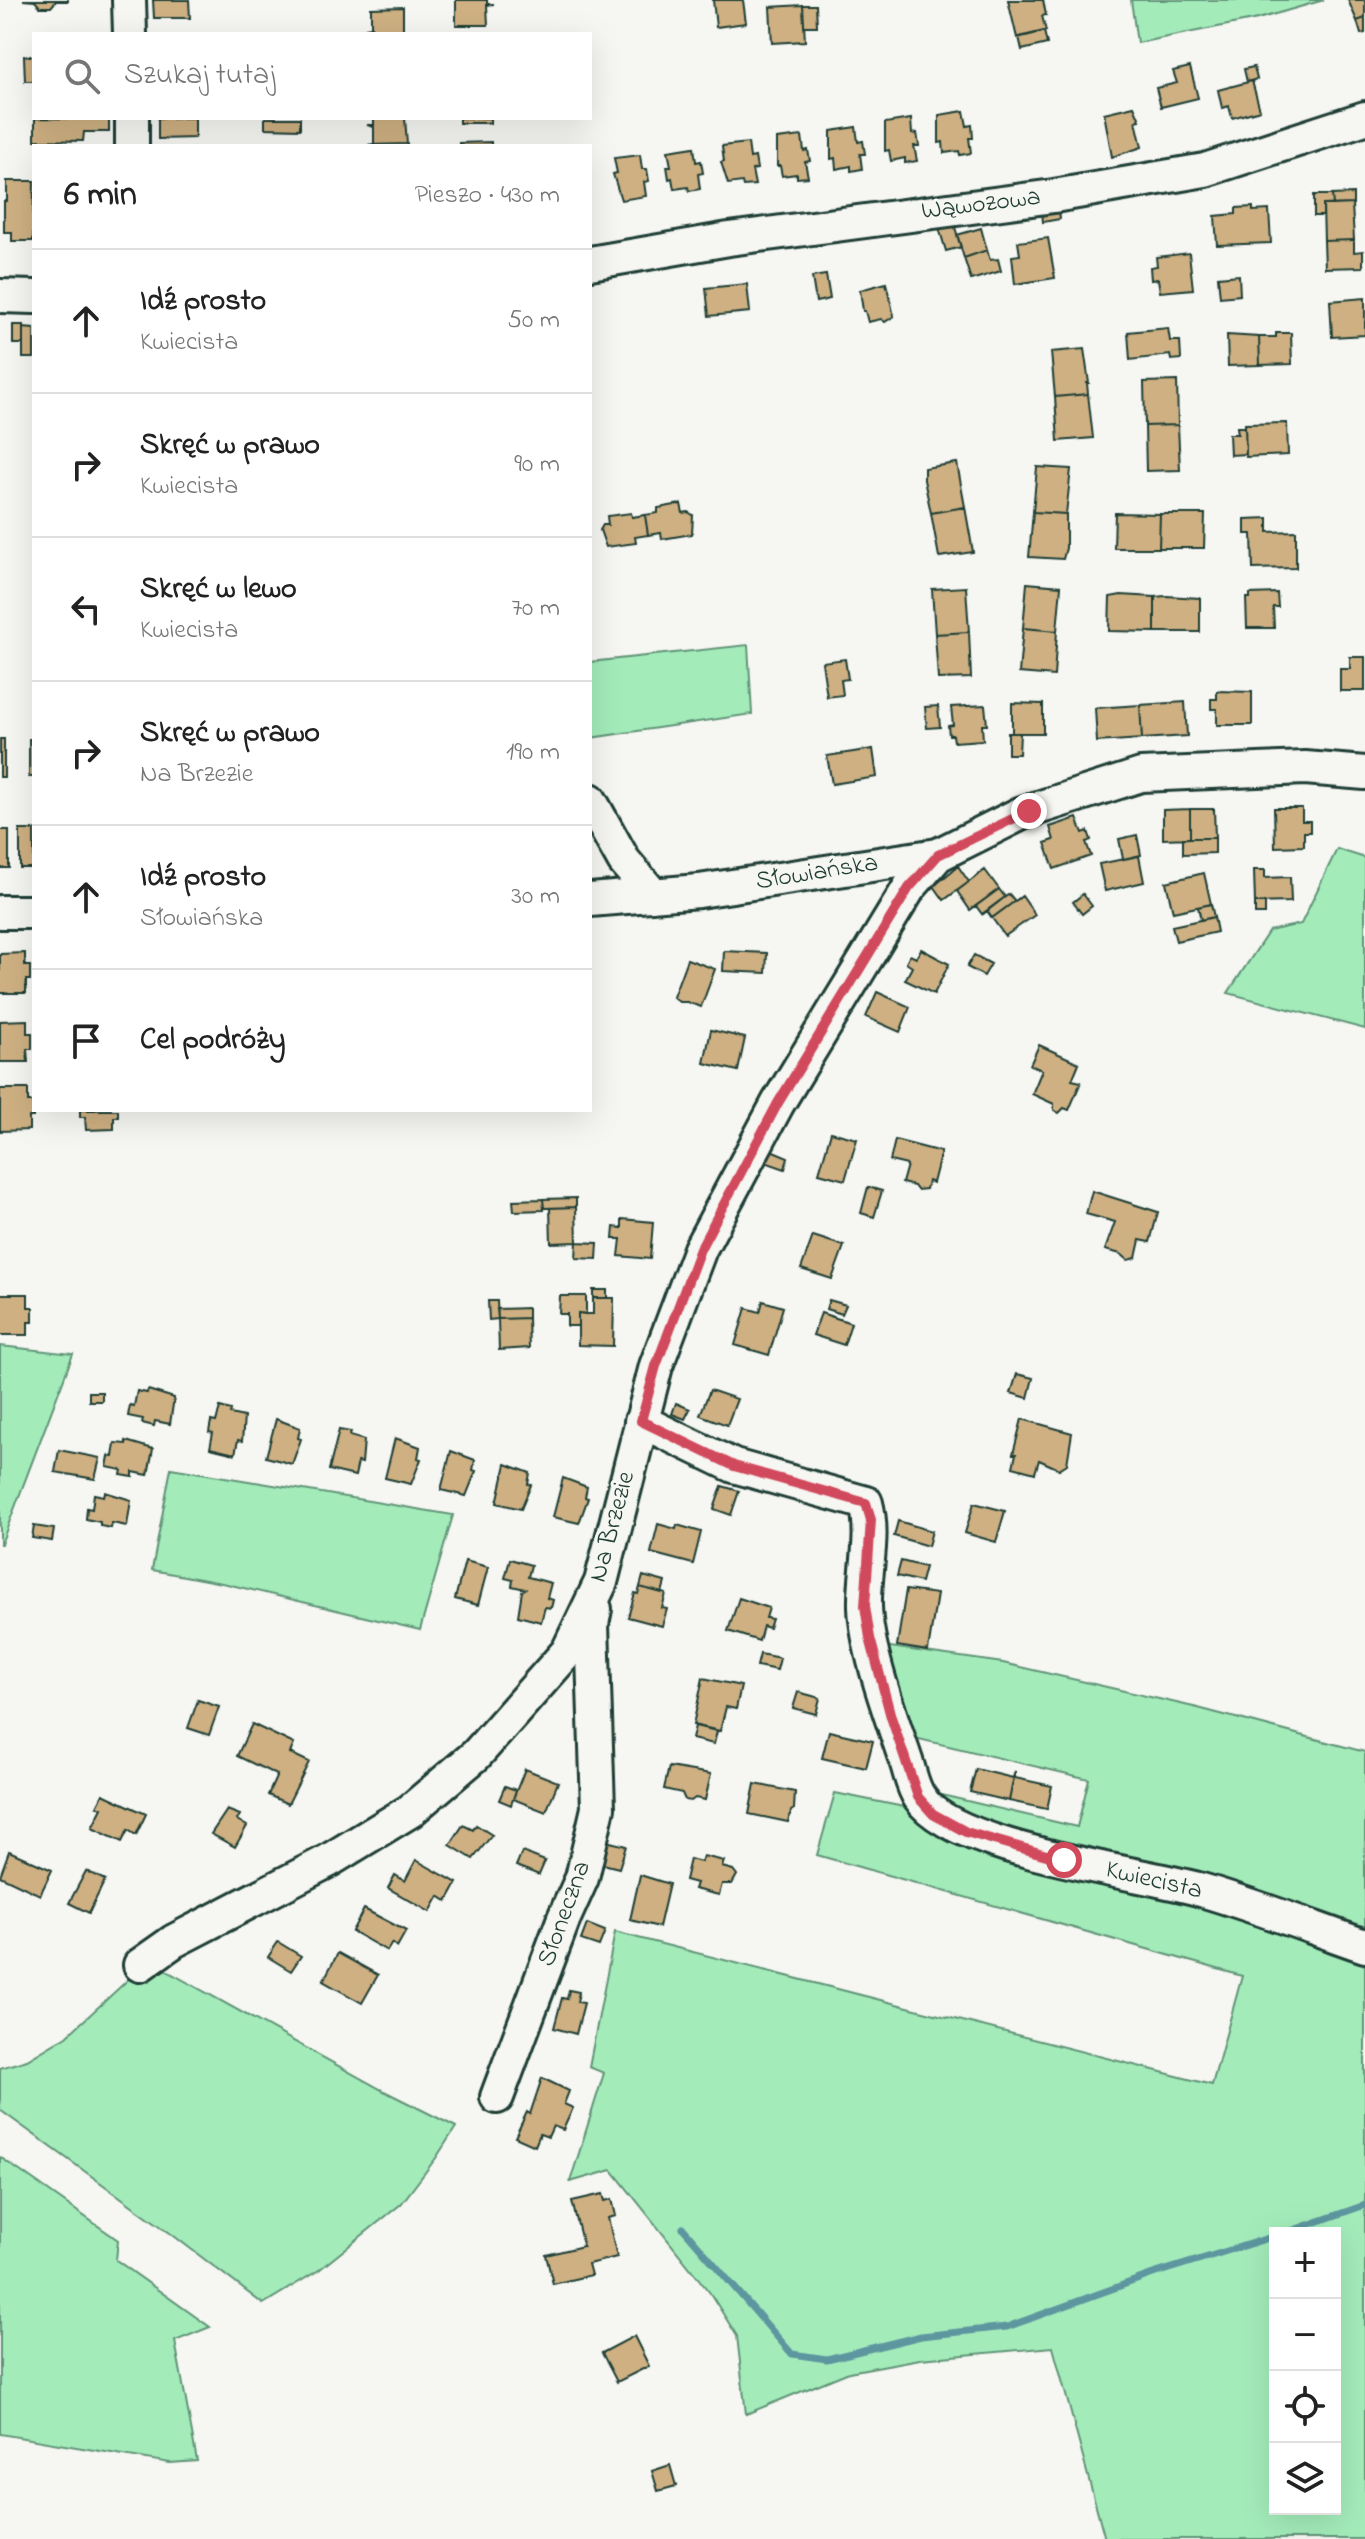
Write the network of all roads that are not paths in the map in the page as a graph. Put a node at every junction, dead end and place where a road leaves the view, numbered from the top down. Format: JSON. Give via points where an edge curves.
{"nodes":[{"id":1,"x":129,"y":0,"type":"edge"},
{"id":2,"x":130,"y":32,"type":"edge"},
{"id":3,"x":1365,"y":118,"type":"edge"},
{"id":4,"x":132,"y":120,"type":"edge"},
{"id":5,"x":132,"y":144,"type":"edge"},
{"id":6,"x":592,"y":263,"type":"edge"},
{"id":7,"x":0,"y":296,"type":"edge"},
{"id":8,"x":32,"y":297,"type":"edge"},
{"id":9,"x":1365,"y":773,"type":"edge"},
{"id":10,"x":592,"y":804,"type":"edge"},
{"id":11,"x":938,"y":855,"type":"junction"},
{"id":12,"x":846,"y":868,"type":"junction"},
{"id":13,"x":653,"y":895,"type":"junction"},
{"id":14,"x":592,"y":900,"type":"edge"},
{"id":15,"x":0,"y":912,"type":"edge"},
{"id":16,"x":32,"y":912,"type":"edge"},
{"id":17,"x":887,"y":922,"type":"junction"},
{"id":18,"x":641,"y":1421,"type":"junction"},
{"id":19,"x":601,"y":1582,"type":"junction"},
{"id":20,"x":1365,"y":1946,"type":"edge"},
{"id":21,"x":140,"y":1965,"type":"dead end"},
{"id":22,"x":497,"y":2097,"type":"dead end"}],
"edges":[{"from":1,"to":2,"type":"street"},
{"from":3,"to":6,"type":"street","name":"Wąwozowa","via":[[1205,170]]},
{"from":4,"to":5,"type":"street"},
{"from":7,"to":8,"type":"street"},
{"from":9,"to":11,"type":"street","name":"Słowiańska","via":[[1305,768],[1141,775],[1022,813]]},
{"from":10,"to":13,"type":"street","via":[[624,861]]},
{"from":11,"to":12,"type":"street","name":"Słowiańska"},
{"from":11,"to":17,"type":"street","name":"Na Brzezie"},
{"from":12,"to":13,"type":"street","name":"Słowiańska"},
{"from":12,"to":17,"type":"street","via":[[866,872],[880,883],[889,899]]},
{"from":13,"to":14,"type":"street","name":"Słowiańska"},
{"from":15,"to":16,"type":"street"},
{"from":17,"to":18,"type":"street","name":"Na Brzezie","via":[[778,1103],[700,1249]]},
{"from":18,"to":19,"type":"street","name":"Na Brzezie"},
{"from":18,"to":20,"type":"street","name":"Kwiecista","via":[[734,1466],[866,1503],[871,1520],[865,1606],[870,1638],[918,1797],[933,1814],[966,1832],[1198,1889]]},
{"from":19,"to":21,"type":"street","name":"Na Brzezie","via":[[568,1651],[476,1755],[434,1793],[328,1861],[174,1941]]},
{"from":19,"to":22,"type":"street","name":"Słoneczna","via":[[592,1624],[598,1808],[582,1878]]}]}
